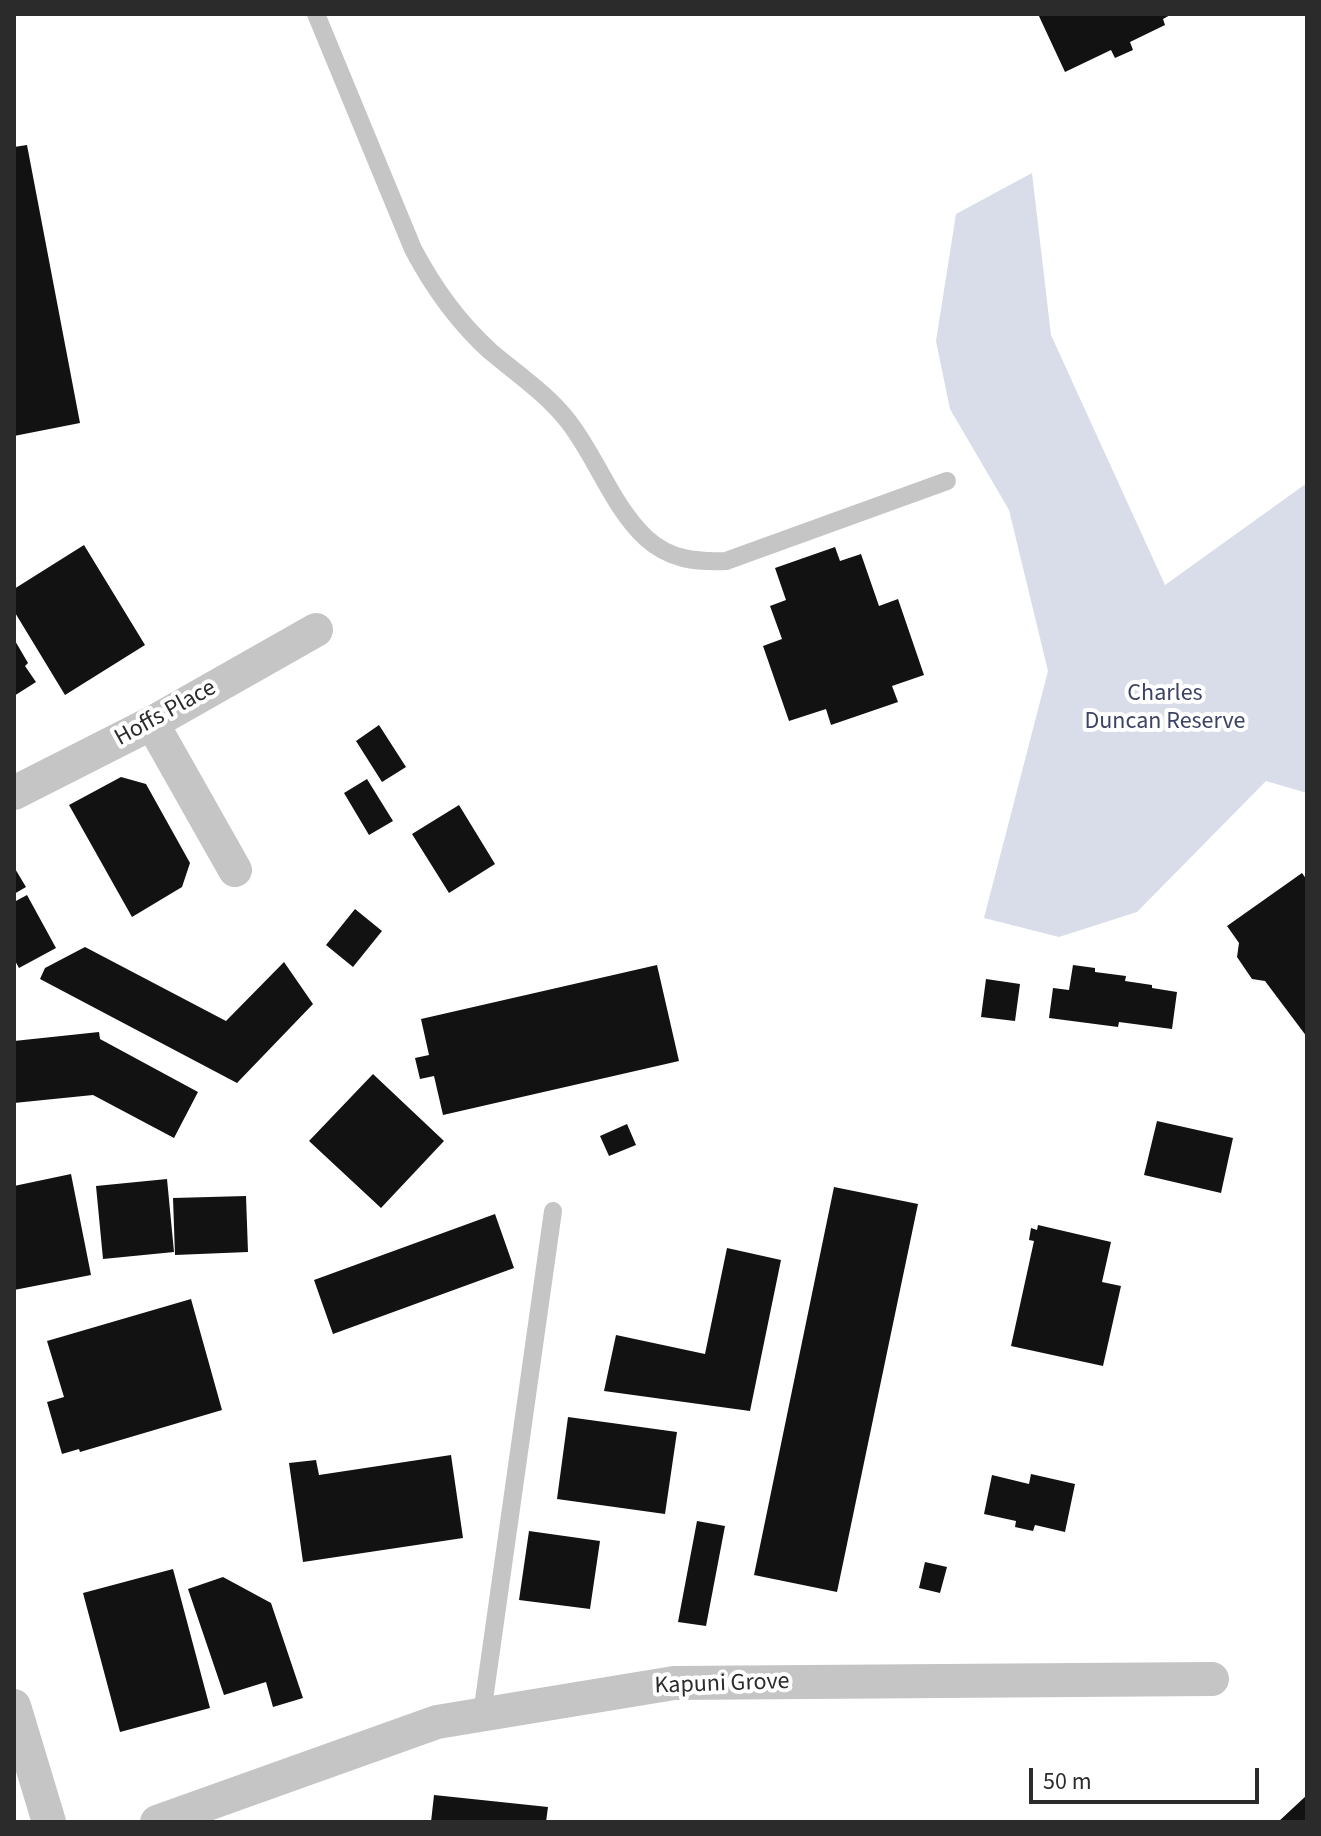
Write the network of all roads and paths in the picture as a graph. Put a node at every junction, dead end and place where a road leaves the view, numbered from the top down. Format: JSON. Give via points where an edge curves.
{"nodes":[{"id":1,"x":316,"y":14,"type":"edge"},
{"id":2,"x":947,"y":481,"type":"dead end"},
{"id":3,"x":316,"y":630,"type":"dead end"},
{"id":4,"x":152,"y":723,"type":"junction"},
{"id":5,"x":14,"y":793,"type":"edge"},
{"id":6,"x":235,"y":870,"type":"dead end"},
{"id":7,"x":553,"y":1211,"type":"dead end"},
{"id":8,"x":1212,"y":1679,"type":"dead end"},
{"id":9,"x":14,"y":1706,"type":"edge"},
{"id":10,"x":482,"y":1714,"type":"junction"},
{"id":11,"x":49,"y":1822,"type":"edge"},
{"id":12,"x":157,"y":1822,"type":"edge"}],
"edges":[{"from":1,"to":2,"type":"lane","via":[[431,282],[489,350],[567,419],[647,539],[696,562],[726,561]]},
{"from":3,"to":4,"type":"street","name":"Hoffs Place"},
{"from":4,"to":5,"type":"street","name":"Hoffs Place"},
{"from":4,"to":6,"type":"street"},
{"from":7,"to":10,"type":"lane"},
{"from":8,"to":10,"type":"street","name":"Kapuni Grove","via":[[674,1683]]},
{"from":9,"to":11,"type":"street"},
{"from":10,"to":12,"type":"street","name":"Kapuni Grove","via":[[437,1722]]}]}
